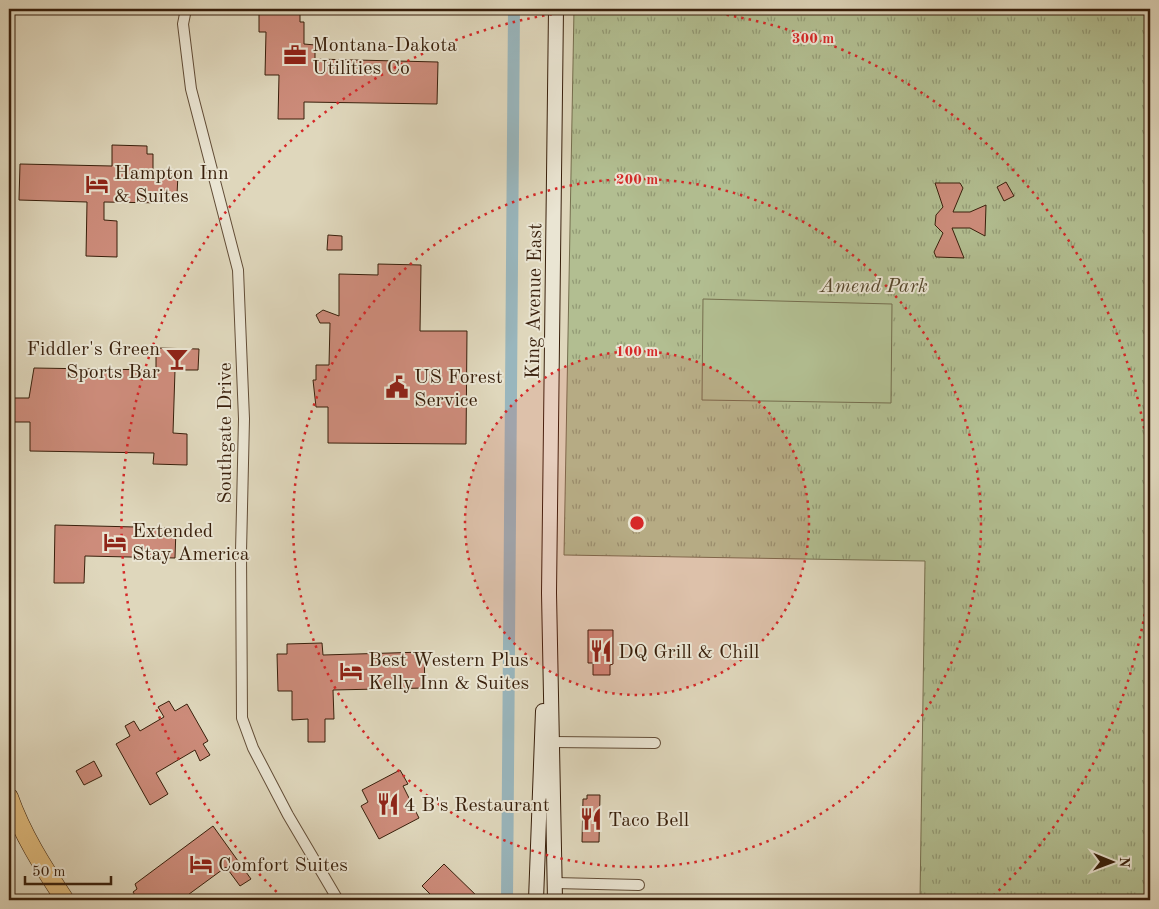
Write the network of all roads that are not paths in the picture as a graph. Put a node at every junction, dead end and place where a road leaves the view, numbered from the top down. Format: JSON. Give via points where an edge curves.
{"nodes":[{"id":1,"x":186,"y":9,"type":"edge"},
{"id":2,"x":556,"y":9,"type":"edge"},
{"id":3,"x":550,"y":593,"type":"junction"},
{"id":4,"x":552,"y":742,"type":"junction"},
{"id":5,"x":655,"y":743,"type":"dead end"},
{"id":6,"x":9,"y":797,"type":"edge"},
{"id":7,"x":554,"y":883,"type":"junction"},
{"id":8,"x":639,"y":885,"type":"dead end"},
{"id":9,"x":64,"y":900,"type":"edge"},
{"id":10,"x":338,"y":900,"type":"edge"},
{"id":11,"x":536,"y":900,"type":"edge"},
{"id":12,"x":555,"y":900,"type":"edge"}],
"edges":[{"from":1,"to":10,"type":"street","name":"Southgate Drive","via":[[183,24],[192,89],[238,270],[244,419],[242,718],[253,748],[288,815]]},
{"from":2,"to":3,"type":"main road","name":"King Avenue East"},
{"from":3,"to":4,"type":"main road","name":"King Avenue East"},
{"from":3,"to":11,"type":"main road","name":"King Avenue East","via":[[538,800]]},
{"from":4,"to":5,"type":"street"},
{"from":4,"to":7,"type":"main road","name":"King Avenue East"},
{"from":6,"to":9,"type":"highway","via":[[41,864]]},
{"from":7,"to":8,"type":"street"},
{"from":7,"to":12,"type":"main road","name":"King Avenue East"}]}
